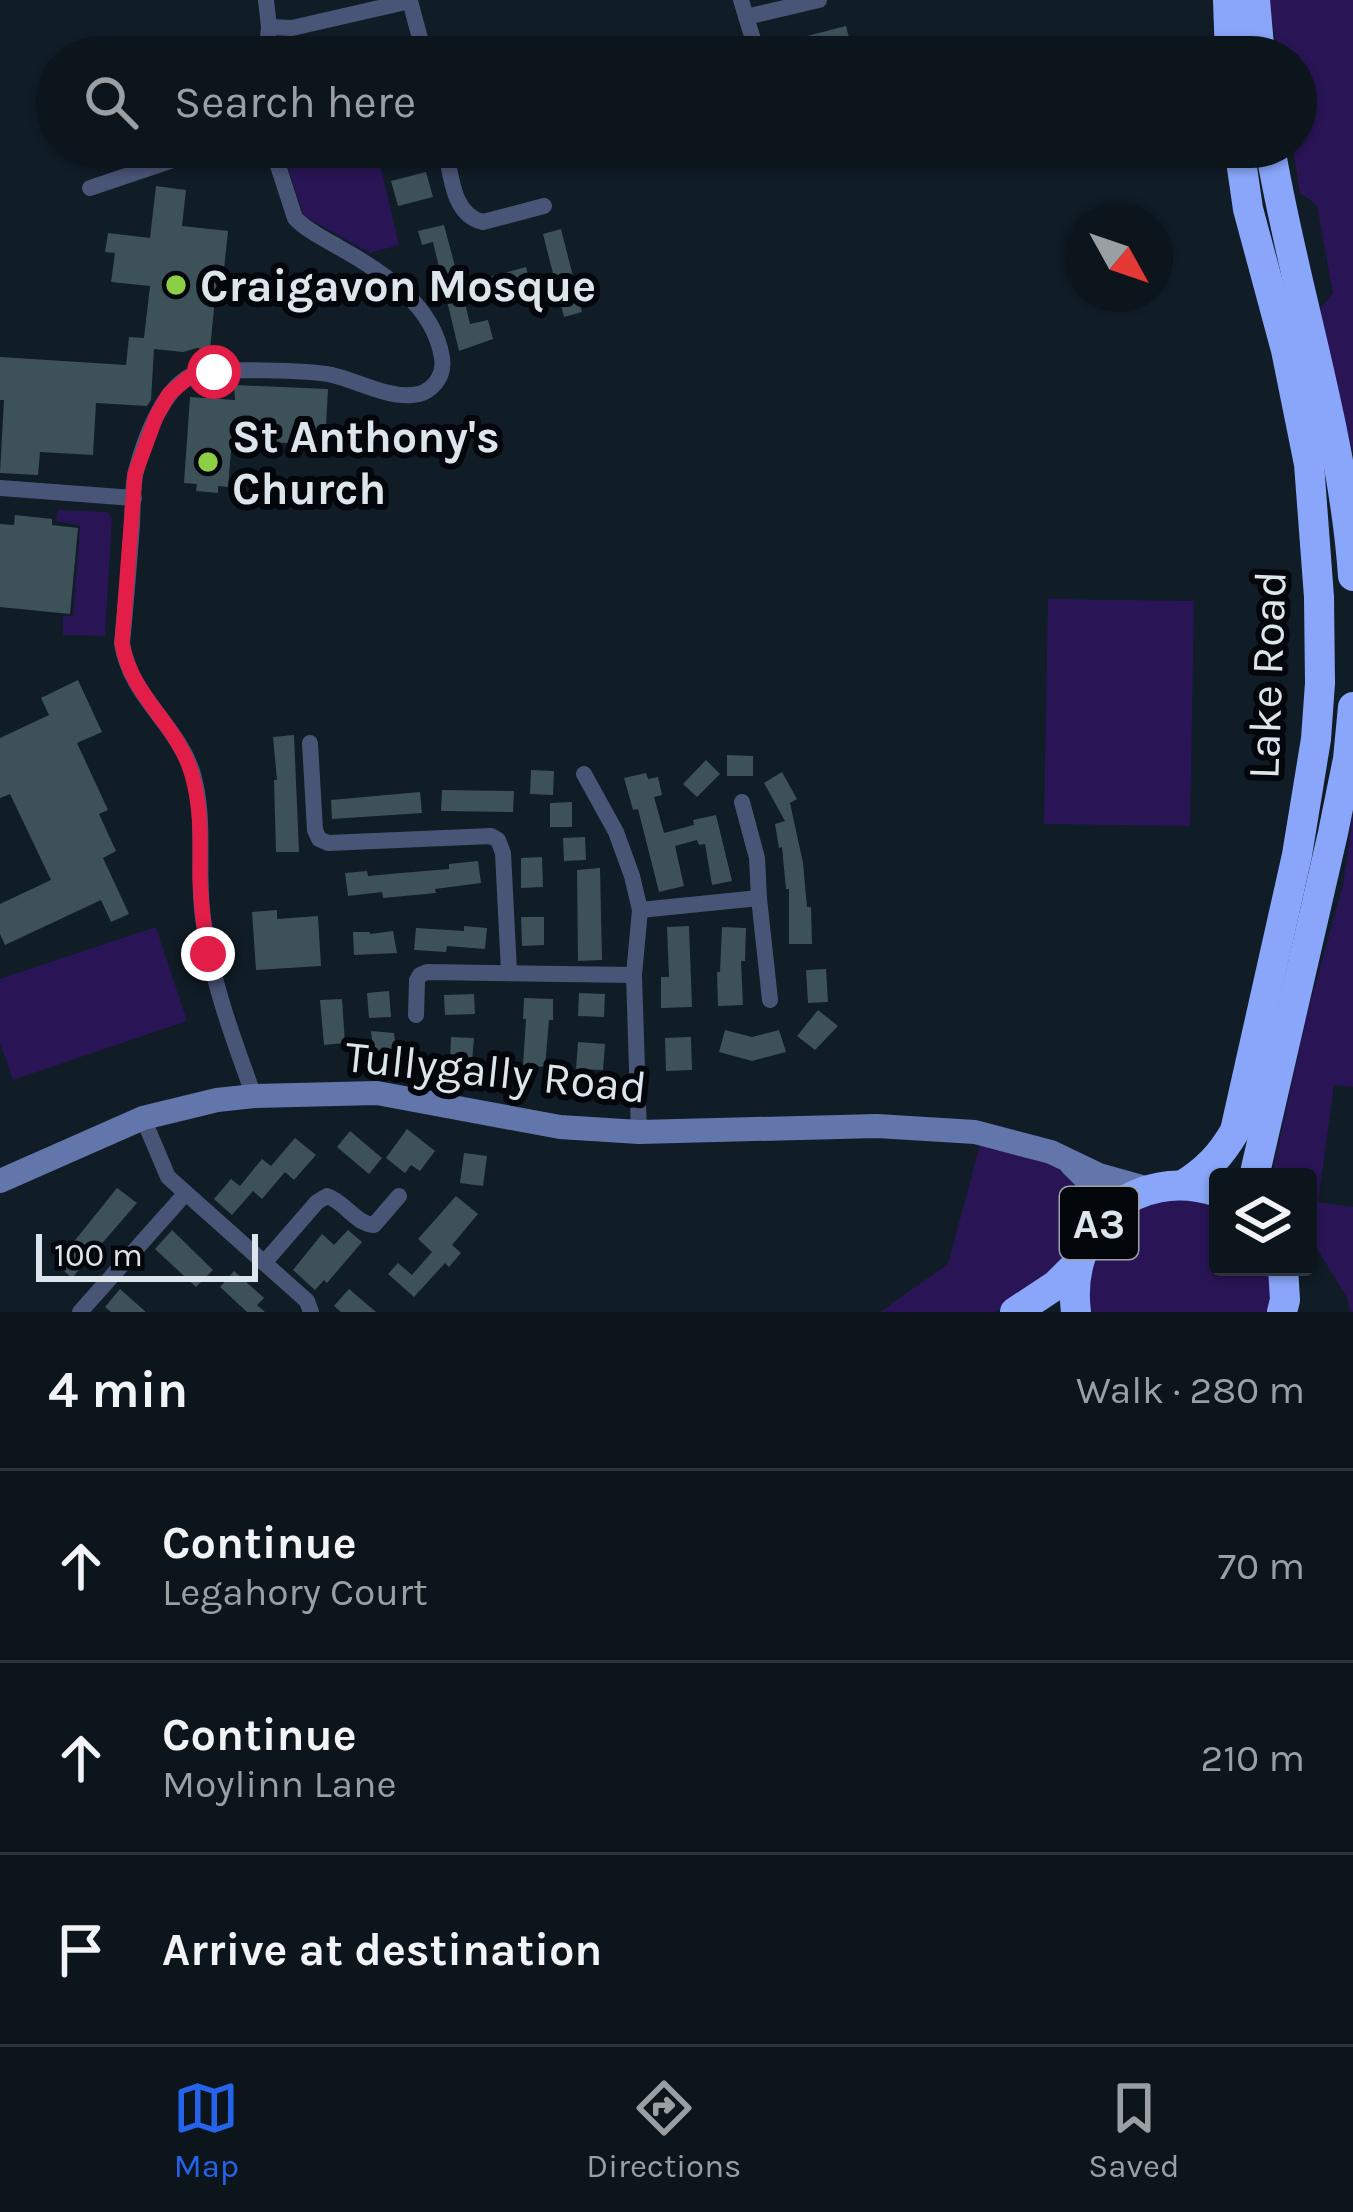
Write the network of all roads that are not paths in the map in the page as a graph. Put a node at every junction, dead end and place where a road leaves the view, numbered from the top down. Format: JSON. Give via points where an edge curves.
{"nodes":[{"id":1,"x":266,"y":0,"type":"edge"},
{"id":2,"x":819,"y":0,"type":"edge"},
{"id":3,"x":1228,"y":0,"type":"edge"},
{"id":4,"x":1256,"y":0,"type":"edge"},
{"id":5,"x":744,"y":8,"type":"edge"},
{"id":6,"x":269,"y":27,"type":"junction"},
{"id":7,"x":268,"y":36,"type":"edge"},
{"id":8,"x":419,"y":36,"type":"edge"},
{"id":9,"x":1229,"y":36,"type":"edge"},
{"id":10,"x":1259,"y":36,"type":"edge"},
{"id":11,"x":150,"y":168,"type":"edge"},
{"id":12,"x":279,"y":168,"type":"edge"},
{"id":13,"x":450,"y":168,"type":"edge"},
{"id":14,"x":1242,"y":168,"type":"edge"},
{"id":15,"x":1274,"y":168,"type":"edge"},
{"id":16,"x":90,"y":188,"type":"dead end"},
{"id":17,"x":544,"y":206,"type":"dead end"},
{"id":18,"x":0,"y":488,"type":"edge"},
{"id":19,"x":134,"y":498,"type":"junction"},
{"id":20,"x":1353,"y":576,"type":"edge"},
{"id":21,"x":1353,"y":707,"type":"edge"},
{"id":22,"x":310,"y":742,"type":"dead end"},
{"id":23,"x":584,"y":774,"type":"dead end"},
{"id":24,"x":742,"y":802,"type":"dead end"},
{"id":25,"x":759,"y":898,"type":"junction"},
{"id":26,"x":640,"y":910,"type":"junction"},
{"id":27,"x":509,"y":971,"type":"junction"},
{"id":28,"x":634,"y":975,"type":"junction"},
{"id":29,"x":770,"y":1000,"type":"dead end"},
{"id":30,"x":416,"y":1016,"type":"dead end"},
{"id":31,"x":254,"y":1096,"type":"junction"},
{"id":32,"x":142,"y":1118,"type":"junction"},
{"id":33,"x":638,"y":1132,"type":"junction"},
{"id":34,"x":1066,"y":1159,"type":"junction"},
{"id":35,"x":1256,"y":1168,"type":"edge"},
{"id":36,"x":3,"y":1180,"type":"edge"},
{"id":37,"x":1183,"y":1185,"type":"junction"},
{"id":38,"x":1149,"y":1190,"type":"junction"},
{"id":39,"x":1209,"y":1190,"type":"edge"},
{"id":40,"x":184,"y":1194,"type":"junction"},
{"id":41,"x":399,"y":1196,"type":"dead end"},
{"id":42,"x":1097,"y":1224,"type":"junction"},
{"id":43,"x":264,"y":1263,"type":"junction"},
{"id":44,"x":1077,"y":1264,"type":"junction"},
{"id":45,"x":1283,"y":1276,"type":"edge"},
{"id":46,"x":80,"y":1312,"type":"edge"},
{"id":47,"x":311,"y":1312,"type":"edge"},
{"id":48,"x":1015,"y":1312,"type":"edge"},
{"id":49,"x":1076,"y":1312,"type":"edge"},
{"id":50,"x":1282,"y":1312,"type":"edge"}],
"edges":[{"from":1,"to":6,"type":"street"},
{"from":2,"to":5,"type":"street"},
{"from":3,"to":9,"type":"highway"},
{"from":4,"to":10,"type":"highway"},
{"from":6,"to":7,"type":"street"},
{"from":6,"to":8,"type":"street","via":[[410,1]]},
{"from":11,"to":16,"type":"street"},
{"from":12,"to":19,"type":"street","via":[[302,226],[411,298],[435,337],[440,375],[411,396],[329,374],[189,377],[156,417]]},
{"from":13,"to":17,"type":"street","via":[[461,208],[474,220]]},
{"from":14,"to":37,"type":"highway","name":"Lake Road","number":"A3","via":[[1309,464],[1319,702],[1297,855],[1234,1131],[1216,1160]]},
{"from":15,"to":20,"type":"highway","name":"Lake Road","via":[[1334,442]]},
{"from":18,"to":19,"type":"street"},
{"from":19,"to":31,"type":"street","via":[[126,665],[191,771],[208,954]]},
{"from":21,"to":35,"type":"highway","name":"Lake Road","via":[[1337,814]]},
{"from":22,"to":27,"type":"street","via":[[319,839],[498,840]]},
{"from":23,"to":26,"type":"street","via":[[616,832]]},
{"from":24,"to":25,"type":"street"},
{"from":25,"to":26,"type":"street"},
{"from":25,"to":29,"type":"street"},
{"from":26,"to":28,"type":"street"},
{"from":27,"to":28,"type":"street"},
{"from":27,"to":30,"type":"street","via":[[420,975]]},
{"from":28,"to":33,"type":"street"},
{"from":31,"to":32,"type":"street","name":"Tullygally Road"},
{"from":31,"to":33,"type":"street","name":"Tullygally Road","via":[[377,1094],[560,1127]]},
{"from":32,"to":36,"type":"street","name":"Tullygally Road"},
{"from":32,"to":40,"type":"street"},
{"from":33,"to":34,"type":"street","name":"Tullygally Road","via":[[896,1127],[998,1136]]},
{"from":34,"to":38,"type":"street","name":"Tullygally Road"},
{"from":34,"to":42,"type":"street","via":[[1086,1179]]},
{"from":37,"to":38,"type":"highway","number":"A3"},
{"from":37,"to":39,"type":"highway","number":"A3"},
{"from":38,"to":42,"type":"highway","number":"A3"},
{"from":40,"to":43,"type":"street"},
{"from":40,"to":46,"type":"street"},
{"from":41,"to":43,"type":"street","via":[[367,1225],[327,1196]]},
{"from":42,"to":44,"type":"highway","number":"A3"},
{"from":43,"to":47,"type":"street"},
{"from":44,"to":48,"type":"highway","number":"A3"},
{"from":44,"to":49,"type":"highway","number":"A3"},
{"from":45,"to":50,"type":"highway"}]}
